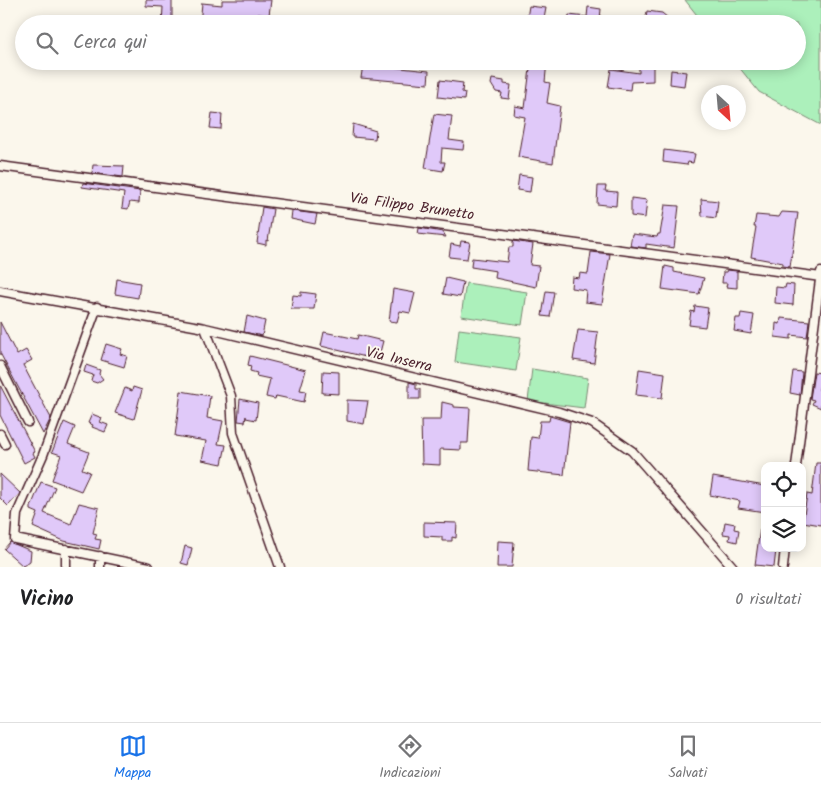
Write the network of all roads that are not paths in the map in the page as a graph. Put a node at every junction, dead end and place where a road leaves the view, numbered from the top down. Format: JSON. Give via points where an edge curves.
{"nodes":[{"id":1,"x":0,"y":166,"type":"edge"},
{"id":2,"x":821,"y":272,"type":"edge"},
{"id":3,"x":821,"y":277,"type":"edge"},
{"id":4,"x":0,"y":291,"type":"edge"},
{"id":5,"x":97,"y":307,"type":"junction"},
{"id":6,"x":205,"y":328,"type":"junction"},
{"id":7,"x":0,"y":366,"type":"edge"},
{"id":8,"x":8,"y":383,"type":"junction"},
{"id":9,"x":0,"y":387,"type":"edge"},
{"id":10,"x":28,"y":422,"type":"dead end"},
{"id":11,"x":0,"y":434,"type":"edge"},
{"id":12,"x":5,"y":444,"type":"dead end"},
{"id":13,"x":797,"y":462,"type":"edge"},
{"id":14,"x":66,"y":549,"type":"junction"},
{"id":15,"x":785,"y":552,"type":"edge"},
{"id":16,"x":100,"y":556,"type":"junction"},
{"id":17,"x":66,"y":567,"type":"edge"},
{"id":18,"x":100,"y":567,"type":"edge"},
{"id":19,"x":149,"y":567,"type":"edge"},
{"id":20,"x":280,"y":567,"type":"edge"},
{"id":21,"x":733,"y":567,"type":"edge"},
{"id":22,"x":783,"y":567,"type":"edge"}],
"edges":[{"from":1,"to":3,"type":"street","name":"Via Filippo Brunetto"},
{"from":2,"to":3,"type":"street"},
{"from":3,"to":13,"type":"street"},
{"from":4,"to":5,"type":"street","name":"Via Inserra"},
{"from":5,"to":6,"type":"street","name":"Via Inserra"},
{"from":5,"to":14,"type":"street","via":[[43,455],[17,514],[15,540]]},
{"from":6,"to":20,"type":"street","via":[[231,396],[233,433]]},
{"from":6,"to":21,"type":"street","name":"Via Inserra","via":[[559,412],[592,423],[632,452]]},
{"from":7,"to":8,"type":"street"},
{"from":8,"to":9,"type":"street"},
{"from":8,"to":10,"type":"street"},
{"from":11,"to":12,"type":"street"},
{"from":14,"to":16,"type":"street"},
{"from":14,"to":17,"type":"street"},
{"from":15,"to":22,"type":"street"},
{"from":16,"to":18,"type":"street"},
{"from":16,"to":19,"type":"street"}]}
